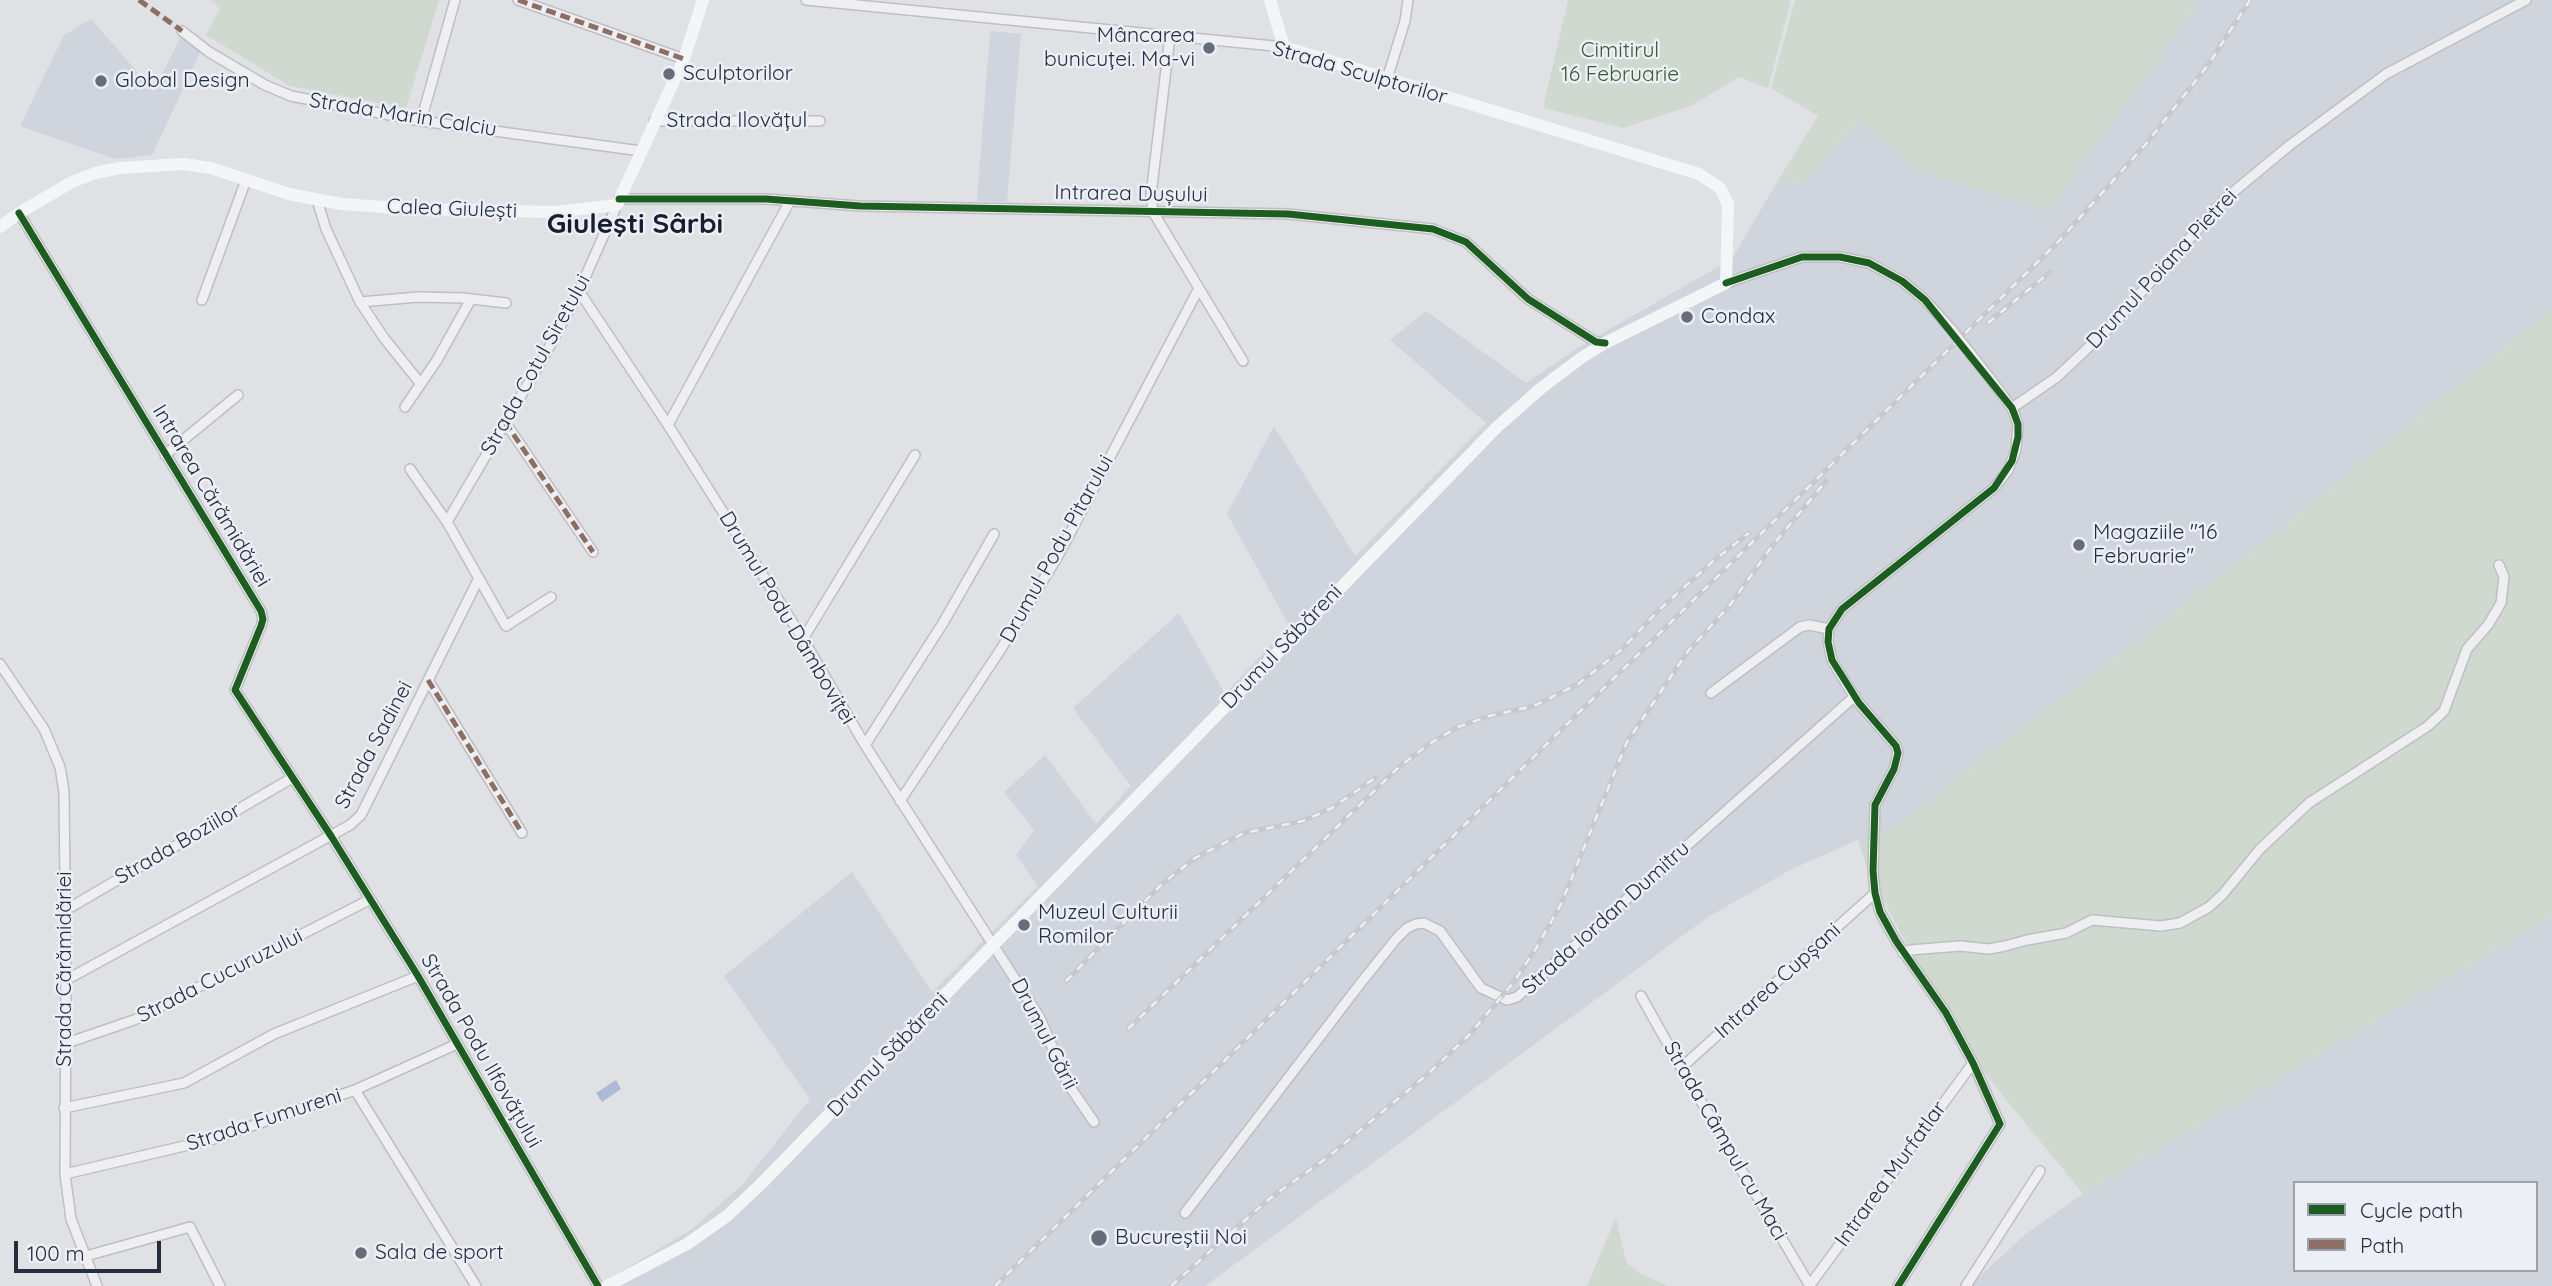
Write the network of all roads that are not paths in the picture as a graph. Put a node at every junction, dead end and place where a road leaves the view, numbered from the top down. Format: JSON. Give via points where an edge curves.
{"nodes":[{"id":1,"x":456,"y":0,"type":"edge"},
{"id":2,"x":519,"y":0,"type":"edge"},
{"id":3,"x":703,"y":0,"type":"edge"},
{"id":4,"x":806,"y":0,"type":"edge"},
{"id":5,"x":1270,"y":0,"type":"edge"},
{"id":6,"x":1408,"y":0,"type":"edge"},
{"id":7,"x":2526,"y":0,"type":"edge"},
{"id":8,"x":182,"y":31,"type":"dead end"},
{"id":9,"x":1170,"y":36,"type":"junction"},
{"id":10,"x":1284,"y":47,"type":"junction"},
{"id":11,"x":684,"y":59,"type":"junction"},
{"id":12,"x":1387,"y":79,"type":"junction"},
{"id":13,"x":421,"y":121,"type":"junction"},
{"id":14,"x":654,"y":121,"type":"junction"},
{"id":15,"x":820,"y":121,"type":"dead end"},
{"id":16,"x":641,"y":151,"type":"junction"},
{"id":17,"x":246,"y":180,"type":"junction"},
{"id":18,"x":317,"y":200,"type":"junction"},
{"id":19,"x":790,"y":201,"type":"junction"},
{"id":20,"x":618,"y":202,"type":"junction"},
{"id":21,"x":1153,"y":212,"type":"junction"},
{"id":22,"x":19,"y":213,"type":"junction"},
{"id":23,"x":0,"y":227,"type":"edge"},
{"id":24,"x":1726,"y":283,"type":"junction"},
{"id":25,"x":1199,"y":288,"type":"junction"},
{"id":26,"x":579,"y":291,"type":"junction"},
{"id":27,"x":471,"y":299,"type":"junction"},
{"id":28,"x":202,"y":300,"type":"dead end"},
{"id":29,"x":360,"y":302,"type":"junction"},
{"id":30,"x":506,"y":303,"type":"dead end"},
{"id":31,"x":1605,"y":343,"type":"junction"},
{"id":32,"x":1243,"y":361,"type":"dead end"},
{"id":33,"x":420,"y":383,"type":"junction"},
{"id":34,"x":238,"y":395,"type":"dead end"},
{"id":35,"x":405,"y":407,"type":"dead end"},
{"id":36,"x":2012,"y":408,"type":"junction"},
{"id":37,"x":505,"y":422,"type":"junction"},
{"id":38,"x":668,"y":425,"type":"junction"},
{"id":39,"x":915,"y":454,"type":"dead end"},
{"id":40,"x":165,"y":455,"type":"junction"},
{"id":41,"x":410,"y":468,"type":"dead end"},
{"id":42,"x":447,"y":522,"type":"junction"},
{"id":43,"x":994,"y":534,"type":"dead end"},
{"id":44,"x":593,"y":552,"type":"dead end"},
{"id":45,"x":2499,"y":565,"type":"dead end"},
{"id":46,"x":478,"y":580,"type":"junction"},
{"id":47,"x":551,"y":597,"type":"dead end"},
{"id":48,"x":1829,"y":629,"type":"junction"},
{"id":49,"x":803,"y":639,"type":"junction"},
{"id":50,"x":0,"y":664,"type":"edge"},
{"id":51,"x":428,"y":680,"type":"junction"},
{"id":52,"x":1711,"y":693,"type":"dead end"},
{"id":53,"x":1855,"y":696,"type":"junction"},
{"id":54,"x":865,"y":745,"type":"junction"},
{"id":55,"x":292,"y":778,"type":"junction"},
{"id":56,"x":900,"y":801,"type":"junction"},
{"id":57,"x":522,"y":833,"type":"dead end"},
{"id":58,"x":331,"y":836,"type":"junction"},
{"id":59,"x":1875,"y":893,"type":"junction"},
{"id":60,"x":369,"y":900,"type":"junction"},
{"id":61,"x":64,"y":911,"type":"junction"},
{"id":62,"x":995,"y":945,"type":"junction"},
{"id":63,"x":1903,"y":953,"type":"junction"},
{"id":64,"x":418,"y":976,"type":"junction"},
{"id":65,"x":66,"y":980,"type":"junction"},
{"id":66,"x":1641,"y":996,"type":"dead end"},
{"id":67,"x":67,"y":1043,"type":"junction"},
{"id":68,"x":457,"y":1044,"type":"junction"},
{"id":69,"x":1973,"y":1063,"type":"junction"},
{"id":70,"x":1681,"y":1068,"type":"junction"},
{"id":71,"x":355,"y":1090,"type":"junction"},
{"id":72,"x":64,"y":1108,"type":"junction"},
{"id":73,"x":1094,"y":1122,"type":"dead end"},
{"id":74,"x":2040,"y":1171,"type":"dead end"},
{"id":75,"x":65,"y":1174,"type":"junction"},
{"id":76,"x":1185,"y":1213,"type":"dead end"},
{"id":77,"x":86,"y":1256,"type":"junction"},
{"id":78,"x":97,"y":1286,"type":"edge"},
{"id":79,"x":220,"y":1286,"type":"edge"},
{"id":80,"x":476,"y":1286,"type":"edge"},
{"id":81,"x":598,"y":1286,"type":"edge"},
{"id":82,"x":607,"y":1286,"type":"edge"},
{"id":83,"x":1810,"y":1286,"type":"edge"},
{"id":84,"x":1898,"y":1286,"type":"edge"},
{"id":85,"x":1966,"y":1286,"type":"edge"}],
"edges":[{"from":1,"to":13,"type":"street"},
{"from":2,"to":11,"type":"street"},
{"from":3,"to":11,"type":"main road"},
{"from":4,"to":9,"type":"street","name":"Strada Sculptorilor"},
{"from":5,"to":10,"type":"main road"},
{"from":6,"to":12,"type":"street"},
{"from":7,"to":36,"type":"street","name":"Drumul Poiana Pietrei","via":[[2386,74],[2290,145],[2226,198],[2109,328],[2057,377]]},
{"from":8,"to":13,"type":"street","name":"Strada Marin Calciu","via":[[265,85],[291,96]]},
{"from":9,"to":10,"type":"street","name":"Strada Sculptorilor"},
{"from":9,"to":21,"type":"street","via":[[1151,195]]},
{"from":10,"to":12,"type":"main road","name":"Strada Sculptorilor"},
{"from":11,"to":14,"type":"main road"},
{"from":12,"to":24,"type":"main road","name":"Strada Sculptorilor","via":[[1699,174],[1720,188],[1728,204]]},
{"from":13,"to":16,"type":"street","name":"Strada Marin Calciu"},
{"from":14,"to":15,"type":"street","name":"Strada Ilovățul"},
{"from":14,"to":16,"type":"main road"},
{"from":16,"to":20,"type":"main road"},
{"from":17,"to":18,"type":"main road","name":"Calea Giulești"},
{"from":17,"to":22,"type":"main road","name":"Calea Giulești","via":[[197,165],[120,168],[72,182]]},
{"from":17,"to":28,"type":"street"},
{"from":18,"to":20,"type":"main road","name":"Calea Giulești","via":[[412,209],[556,212]]},
{"from":18,"to":29,"type":"street"},
{"from":19,"to":20,"type":"street","name":"Intrarea Dușului"},
{"from":19,"to":21,"type":"street","name":"Intrarea Dușului"},
{"from":19,"to":38,"type":"street"},
{"from":20,"to":26,"type":"street","name":"Strada Cotul Siretului"},
{"from":21,"to":25,"type":"street"},
{"from":21,"to":31,"type":"street","name":"Intrarea Dușului","via":[[1288,214],[1433,229],[1466,242],[1528,299],[1596,342]]},
{"from":22,"to":23,"type":"main road","name":"Calea Giulești"},
{"from":22,"to":40,"type":"street","name":"Intrarea Cărămidăriei"},
{"from":24,"to":31,"type":"main road","name":"Drumul Săbăreni"},
{"from":24,"to":36,"type":"street","name":"Drumul Săbăreni","bridge":true,"via":[[1802,257],[1869,263],[1925,300]]},
{"from":25,"to":32,"type":"street"},
{"from":25,"to":56,"type":"street","name":"Drumul Podu Pitarului","via":[[1058,556]]},
{"from":26,"to":37,"type":"street","name":"Strada Cotul Siretului"},
{"from":26,"to":38,"type":"street","name":"Drumul Podu Dâmboviței"},
{"from":27,"to":29,"type":"street"},
{"from":27,"to":30,"type":"street"},
{"from":27,"to":33,"type":"street"},
{"from":29,"to":33,"type":"street"},
{"from":31,"to":62,"type":"main road","name":"Drumul Săbăreni","via":[[1539,389],[1496,428]]},
{"from":33,"to":35,"type":"street"},
{"from":34,"to":40,"type":"street"},
{"from":36,"to":48,"type":"street","via":[[2018,437],[2001,480],[1842,609]]},
{"from":37,"to":42,"type":"street","name":"Strada Cotul Siretului"},
{"from":37,"to":44,"type":"street"},
{"from":38,"to":49,"type":"street","name":"Drumul Podu Dâmboviței"},
{"from":39,"to":49,"type":"street"},
{"from":40,"to":55,"type":"street","name":"Intrarea Cărămidăriei","via":[[261,611],[261,626],[235,690]]},
{"from":41,"to":42,"type":"street"},
{"from":42,"to":46,"type":"street"},
{"from":43,"to":54,"type":"street"},
{"from":45,"to":63,"type":"street","via":[[2504,577],[2501,603],[2467,649],[2444,711],[2309,803],[2209,907],[2180,923],[2161,926],[2092,920],[2066,933],[1997,948],[1960,946]]},
{"from":46,"to":47,"type":"street","via":[[506,626]]},
{"from":46,"to":51,"type":"street","name":"Strada Sadinei"},
{"from":48,"to":52,"type":"street","via":[[1800,627]]},
{"from":48,"to":53,"type":"street","via":[[1832,660]]},
{"from":49,"to":54,"type":"street","name":"Drumul Podu Dâmboviței"},
{"from":50,"to":61,"type":"street","name":"Strada Cărămidăriei","via":[[44,729],[60,767]]},
{"from":51,"to":57,"type":"street"},
{"from":51,"to":58,"type":"street","name":"Strada Sadinei","via":[[361,815]]},
{"from":53,"to":59,"type":"street","via":[[1898,753],[1875,805]]},
{"from":53,"to":76,"type":"street","name":"Strada Iordan Dumitru","via":[[1517,997],[1507,1000],[1482,988],[1440,931],[1424,923],[1407,928]]},
{"from":54,"to":56,"type":"street","name":"Drumul Podu Dâmboviței"},
{"from":55,"to":58,"type":"street","name":"Intrarea Cărămidăriei"},
{"from":55,"to":61,"type":"street","name":"Strada Boziilor"},
{"from":56,"to":62,"type":"street","name":"Drumul Podu Dâmboviței"},
{"from":58,"to":60,"type":"street","name":"Strada Podu Ilfovățului"},
{"from":58,"to":65,"type":"street","name":"Strada Sadinei"},
{"from":59,"to":63,"type":"street","via":[[1880,912]]},
{"from":59,"to":70,"type":"street","name":"Intrarea Cupșani"},
{"from":60,"to":64,"type":"street","name":"Strada Podu Ilfovățului"},
{"from":60,"to":67,"type":"street","name":"Strada Cucuruzului","via":[[134,1020]]},
{"from":61,"to":65,"type":"street","name":"Strada Cărămidăriei"},
{"from":62,"to":73,"type":"street","name":"Drumul Gării","via":[[1040,1018],[1068,1084]]},
{"from":62,"to":82,"type":"main road","name":"Drumul Săbăreni","via":[[727,1216],[687,1244]]},
{"from":63,"to":69,"type":"street","via":[[1946,1013]]},
{"from":64,"to":68,"type":"street","name":"Strada Podu Ilfovățului"},
{"from":64,"to":72,"type":"street","via":[[274,1034],[184,1083]]},
{"from":65,"to":67,"type":"street","name":"Strada Cărămidăriei"},
{"from":66,"to":70,"type":"street","name":"Strada Câmpul cu Maci"},
{"from":67,"to":72,"type":"street","name":"Strada Cărămidăriei"},
{"from":68,"to":71,"type":"street","name":"Strada Fumureni"},
{"from":68,"to":81,"type":"street","name":"Strada Podu Ilfovățului"},
{"from":69,"to":83,"type":"street","name":"Intrarea Murfatlar"},
{"from":69,"to":84,"type":"street","via":[[2000,1124]]},
{"from":70,"to":83,"type":"street","name":"Strada Câmpul cu Maci"},
{"from":71,"to":75,"type":"street","name":"Strada Fumureni","via":[[214,1139]]},
{"from":71,"to":80,"type":"street"},
{"from":72,"to":75,"type":"street","name":"Strada Cărămidăriei"},
{"from":74,"to":85,"type":"street"},
{"from":75,"to":77,"type":"street","name":"Strada Cărămidăriei","via":[[71,1219]]},
{"from":77,"to":78,"type":"street","name":"Strada Cărămidăriei"},
{"from":77,"to":79,"type":"street","via":[[190,1227]]}]}
